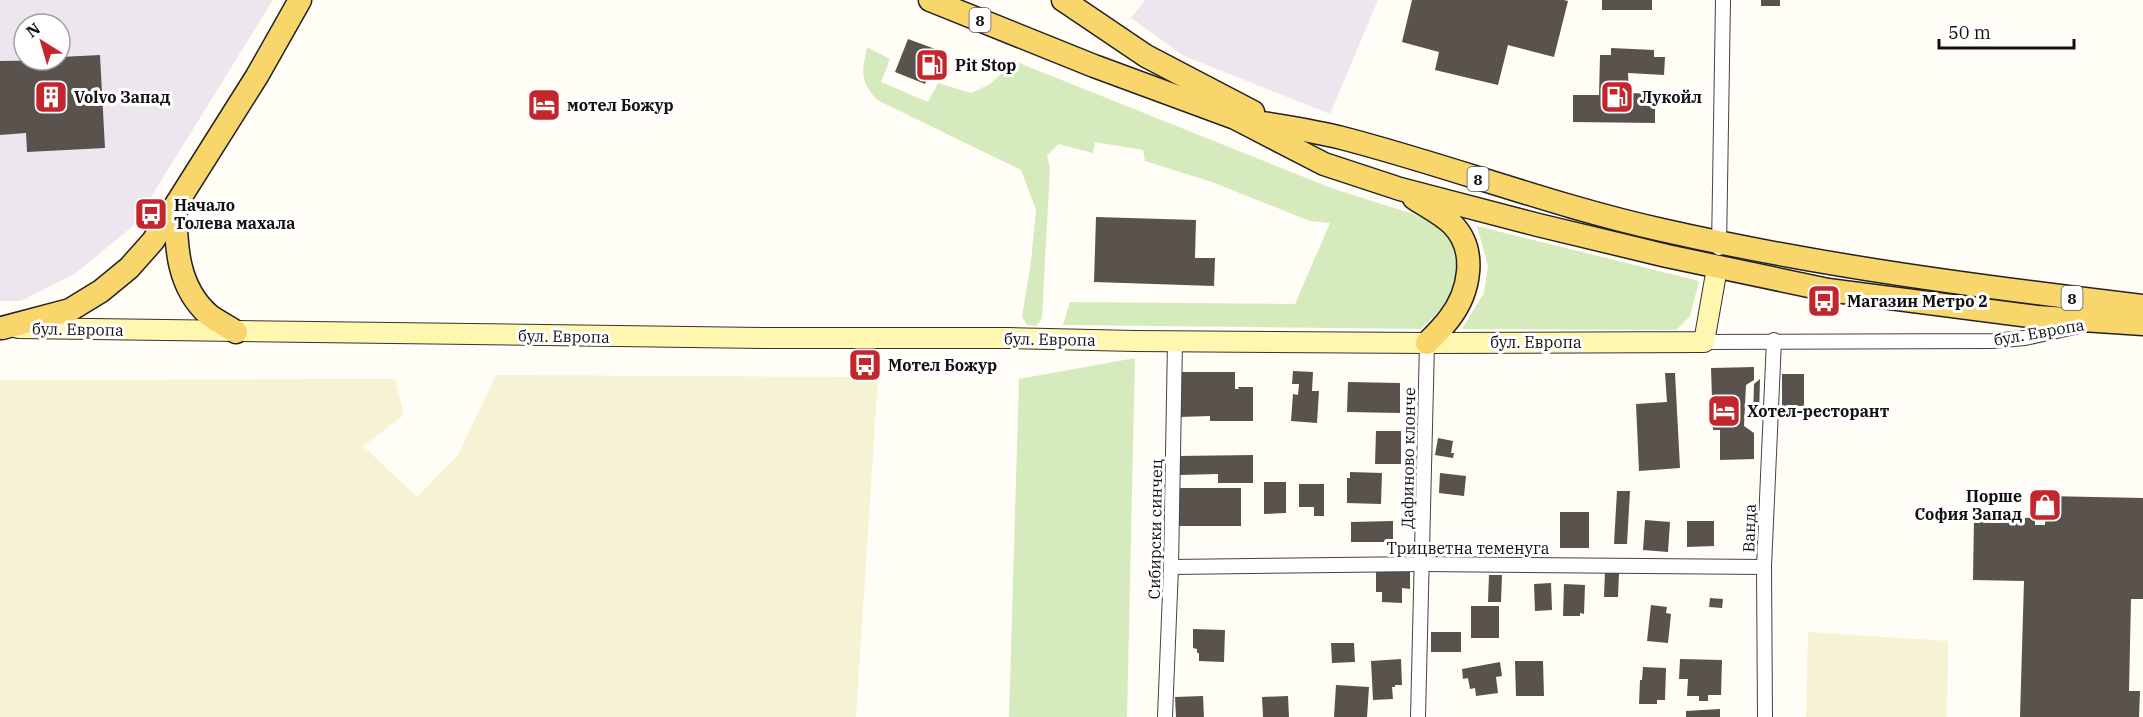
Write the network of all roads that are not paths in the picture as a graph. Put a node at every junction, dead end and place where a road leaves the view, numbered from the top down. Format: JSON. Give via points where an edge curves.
{"nodes":[{"id":1,"x":300,"y":0,"type":"edge"},
{"id":2,"x":930,"y":0,"type":"edge"},
{"id":3,"x":1062,"y":0,"type":"edge"},
{"id":4,"x":1723,"y":0,"type":"edge"},
{"id":5,"x":1235,"y":118,"type":"junction"},
{"id":6,"x":1281,"y":126,"type":"junction"},
{"id":7,"x":1400,"y":189,"type":"junction"},
{"id":8,"x":175,"y":207,"type":"junction"},
{"id":9,"x":1719,"y":243,"type":"junction"},
{"id":10,"x":1717,"y":268,"type":"junction"},
{"id":11,"x":2143,"y":306,"type":"edge"},
{"id":12,"x":2099,"y":321,"type":"junction"},
{"id":13,"x":2143,"y":324,"type":"edge"},
{"id":14,"x":1,"y":328,"type":"edge"},
{"id":15,"x":236,"y":332,"type":"junction"},
{"id":16,"x":1774,"y":340,"type":"junction"},
{"id":17,"x":1175,"y":341,"type":"junction"},
{"id":18,"x":1704,"y":342,"type":"junction"},
{"id":19,"x":1427,"y":343,"type":"junction"},
{"id":20,"x":1422,"y":564,"type":"junction"},
{"id":21,"x":1171,"y":567,"type":"junction"},
{"id":22,"x":1764,"y":567,"type":"junction"},
{"id":23,"x":1165,"y":717,"type":"edge"},
{"id":24,"x":1418,"y":717,"type":"edge"},
{"id":25,"x":1765,"y":717,"type":"edge"}],
"edges":[{"from":1,"to":8,"type":"main road"},
{"from":2,"to":5,"type":"main road","number":"8"},
{"from":3,"to":6,"type":"main road","via":[[1146,56]]},
{"from":4,"to":9,"type":"street"},
{"from":5,"to":6,"type":"main road","number":"8"},
{"from":5,"to":7,"type":"main road","number":"8","via":[[1324,164]]},
{"from":6,"to":9,"type":"main road","number":"8","via":[[1341,138],[1536,197]]},
{"from":7,"to":10,"type":"main road","number":"8"},
{"from":7,"to":19,"type":"main road","via":[[1453,225],[1465,244],[1470,266],[1451,317]]},
{"from":8,"to":14,"type":"main road","via":[[129,268],[100,291],[70,310]]},
{"from":8,"to":15,"type":"main road","via":[[180,268],[189,291],[208,314]]},
{"from":9,"to":10,"type":"street"},
{"from":9,"to":11,"type":"main road","number":"8","via":[[1897,275]]},
{"from":10,"to":12,"type":"main road","number":"8","via":[[1828,290],[2037,317]]},
{"from":10,"to":18,"type":"street"},
{"from":12,"to":13,"type":"main road","number":"8"},
{"from":12,"to":16,"type":"street","name":"бул. Европа","via":[[2025,338],[1992,341]]},
{"from":14,"to":15,"type":"street","name":"бул. Европа"},
{"from":15,"to":17,"type":"street","name":"бул. Европа"},
{"from":16,"to":18,"type":"street","name":"бул. Европа"},
{"from":16,"to":22,"type":"street","name":"Ванда"},
{"from":17,"to":19,"type":"street","name":"бул. Европа"},
{"from":17,"to":21,"type":"street","name":"Сибирски синчец"},
{"from":18,"to":19,"type":"street","name":"бул. Европа"},
{"from":19,"to":20,"type":"street","name":"Дафиново клонче"},
{"from":20,"to":21,"type":"street","name":"Трицветна теменуга"},
{"from":20,"to":22,"type":"street","name":"Трицветна теменуга"},
{"from":20,"to":24,"type":"street","name":"Дафиново клонче"},
{"from":21,"to":23,"type":"street","name":"Сибирски синчец"},
{"from":22,"to":25,"type":"street","name":"Ванда"}]}
